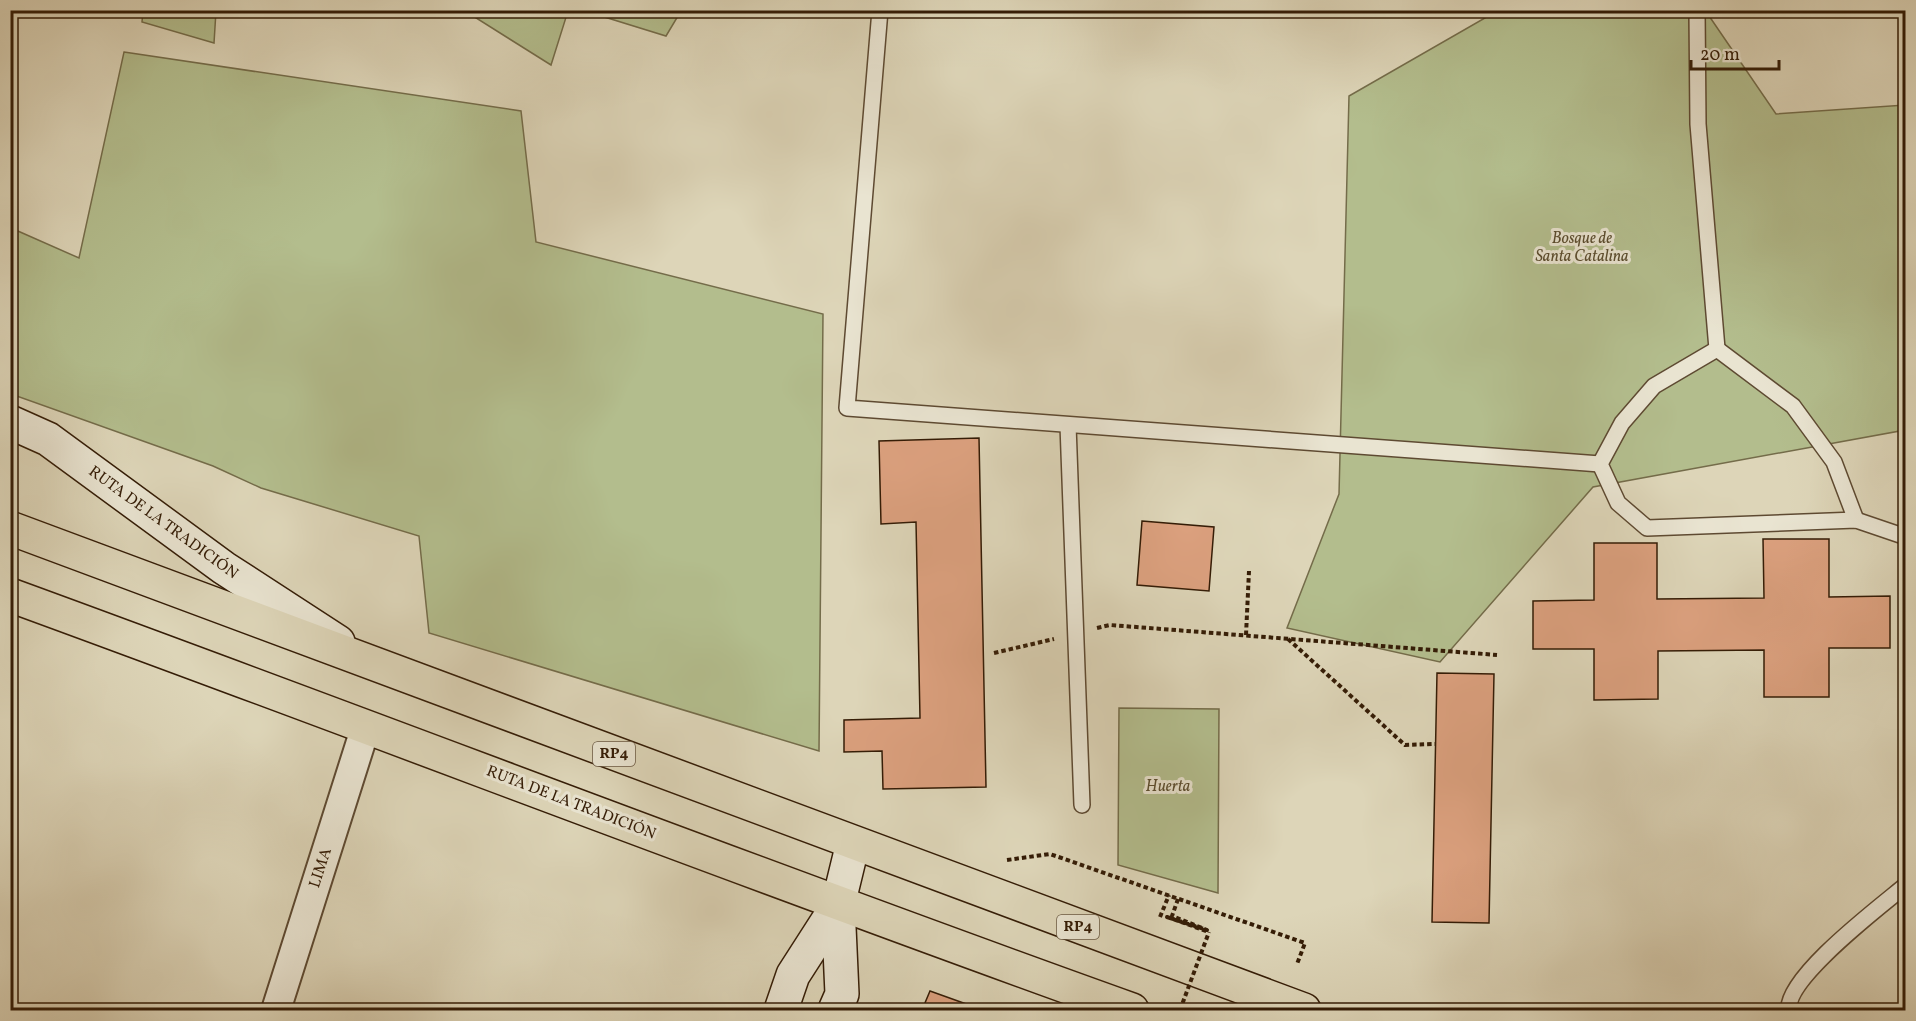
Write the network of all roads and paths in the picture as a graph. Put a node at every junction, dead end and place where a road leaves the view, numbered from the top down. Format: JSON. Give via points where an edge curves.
{"nodes":[{"id":1,"x":880,"y":10,"type":"edge"},
{"id":2,"x":1697,"y":10,"type":"edge"},
{"id":3,"x":1717,"y":349,"type":"junction"},
{"id":4,"x":10,"y":422,"type":"edge"},
{"id":5,"x":1068,"y":425,"type":"junction"},
{"id":6,"x":1600,"y":464,"type":"junction"},
{"id":7,"x":1856,"y":520,"type":"junction"},
{"id":8,"x":10,"y":528,"type":"edge"},
{"id":9,"x":1905,"y":537,"type":"edge"},
{"id":10,"x":1249,"y":571,"type":"dead end"},
{"id":11,"x":10,"y":595,"type":"edge"},
{"id":12,"x":1078,"y":633,"type":"junction"},
{"id":13,"x":1246,"y":635,"type":"junction"},
{"id":14,"x":1287,"y":639,"type":"junction"},
{"id":15,"x":994,"y":653,"type":"dead end"},
{"id":16,"x":1497,"y":655,"type":"dead end"},
{"id":17,"x":375,"y":664,"type":"junction"},
{"id":18,"x":366,"y":726,"type":"junction"},
{"id":19,"x":1436,"y":744,"type":"dead end"},
{"id":20,"x":1082,"y":805,"type":"dead end"},
{"id":21,"x":853,"y":843,"type":"junction"},
{"id":22,"x":1008,"y":860,"type":"dead end"},
{"id":23,"x":1905,"y":885,"type":"edge"},
{"id":24,"x":1169,"y":895,"type":"junction"},
{"id":25,"x":1178,"y":898,"type":"junction"},
{"id":26,"x":838,"y":905,"type":"junction"},
{"id":27,"x":1160,"y":917,"type":"dead end"},
{"id":28,"x":1297,"y":964,"type":"dead end"},
{"id":29,"x":276,"y":1011,"type":"edge"},
{"id":30,"x":781,"y":1011,"type":"edge"},
{"id":31,"x":835,"y":1011,"type":"edge"},
{"id":32,"x":1132,"y":1011,"type":"edge"},
{"id":33,"x":1180,"y":1011,"type":"edge"},
{"id":34,"x":1304,"y":1011,"type":"edge"},
{"id":35,"x":1789,"y":1011,"type":"edge"}],
"edges":[{"from":1,"to":5,"type":"lane","via":[[847,408]]},
{"from":2,"to":3,"type":"lane","via":[[1698,124]]},
{"from":3,"to":6,"type":"lane","via":[[1654,386],[1622,423]]},
{"from":3,"to":7,"type":"lane","via":[[1793,406],[1834,462]]},
{"from":4,"to":17,"type":"main road","name":"RUTA DE LA TRADICIÓN","via":[[48,439],[224,568]]},
{"from":5,"to":6,"type":"lane"},
{"from":5,"to":12,"type":"lane"},
{"from":6,"to":7,"type":"lane","via":[[1618,503],[1647,528]]},
{"from":7,"to":9,"type":"lane"},
{"from":8,"to":17,"type":"main road","name":"RUTA DE LA TRADICIÓN","number":"RP4"},
{"from":10,"to":13,"type":"path"},
{"from":11,"to":18,"type":"main road","name":"RUTA DE LA TRADICIÓN"},
{"from":12,"to":13,"type":"path","via":[[1110,625]]},
{"from":12,"to":15,"type":"path"},
{"from":12,"to":20,"type":"lane"},
{"from":13,"to":14,"type":"path"},
{"from":14,"to":16,"type":"path"},
{"from":14,"to":19,"type":"path","via":[[1405,745]]},
{"from":17,"to":21,"type":"main road","name":"RUTA DE LA TRADICIÓN","number":"RP4"},
{"from":18,"to":26,"type":"main road","name":"RUTA DE LA TRADICIÓN"},
{"from":18,"to":29,"type":"street","name":"LIMA"},
{"from":21,"to":26,"type":"main road"},
{"from":21,"to":34,"type":"main road","name":"RUTA DE LA TRADICIÓN","number":"RP4"},
{"from":22,"to":24,"type":"path","via":[[1050,854]]},
{"from":23,"to":35,"type":"lane","via":[[1822,956],[1803,978],[1788,1005]]},
{"from":24,"to":25,"type":"path"},
{"from":24,"to":27,"type":"path"},
{"from":25,"to":28,"type":"path","via":[[1305,943]]},
{"from":25,"to":33,"type":"path","bridge":true,"via":[[1173,915],[1207,930],[1167,917],[1209,932]]},
{"from":26,"to":30,"type":"main road","via":[[793,975]]},
{"from":26,"to":31,"type":"main road","via":[[842,994]]},
{"from":26,"to":32,"type":"main road","name":"RUTA DE LA TRADICIÓN"}]}
